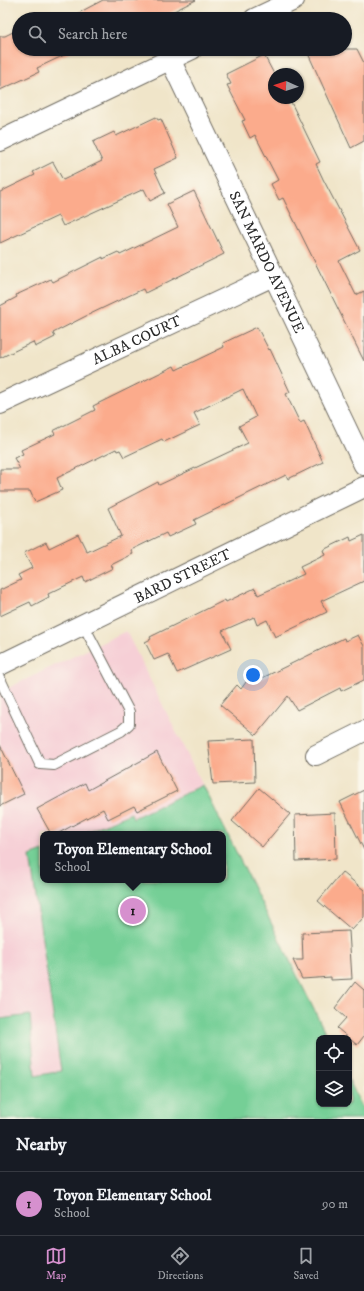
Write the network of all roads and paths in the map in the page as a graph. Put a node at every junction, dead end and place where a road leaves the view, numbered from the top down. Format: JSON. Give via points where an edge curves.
{"nodes":[{"id":1,"x":294,"y":0,"type":"edge"},
{"id":2,"x":269,"y":12,"type":"edge"},
{"id":3,"x":177,"y":56,"type":"edge"},
{"id":4,"x":170,"y":59,"type":"junction"},
{"id":5,"x":0,"y":141,"type":"edge"},
{"id":6,"x":273,"y":276,"type":"junction"},
{"id":7,"x":0,"y":404,"type":"edge"},
{"id":8,"x":364,"y":465,"type":"edge"},
{"id":9,"x":364,"y":487,"type":"edge"},
{"id":10,"x":83,"y":624,"type":"junction"},
{"id":11,"x":0,"y":665,"type":"edge"},
{"id":12,"x":0,"y":679,"type":"edge"},
{"id":13,"x":364,"y":731,"type":"edge"},
{"id":14,"x":316,"y":755,"type":"dead end"}],
"edges":[{"from":1,"to":2,"type":"street"},
{"from":3,"to":4,"type":"street"},
{"from":4,"to":5,"type":"street"},
{"from":4,"to":6,"type":"street","name":"SAN MARDO AVENUE"},
{"from":6,"to":7,"type":"street","name":"ALBA COURT"},
{"from":6,"to":8,"type":"street","name":"SAN MARDO AVENUE"},
{"from":9,"to":10,"type":"street","name":"BARD STREET"},
{"from":10,"to":11,"type":"street","name":"BARD STREET"},
{"from":10,"to":12,"type":"lane","via":[[129,712],[129,724],[121,731],[54,764],[40,764]]},
{"from":13,"to":14,"type":"street"}]}
